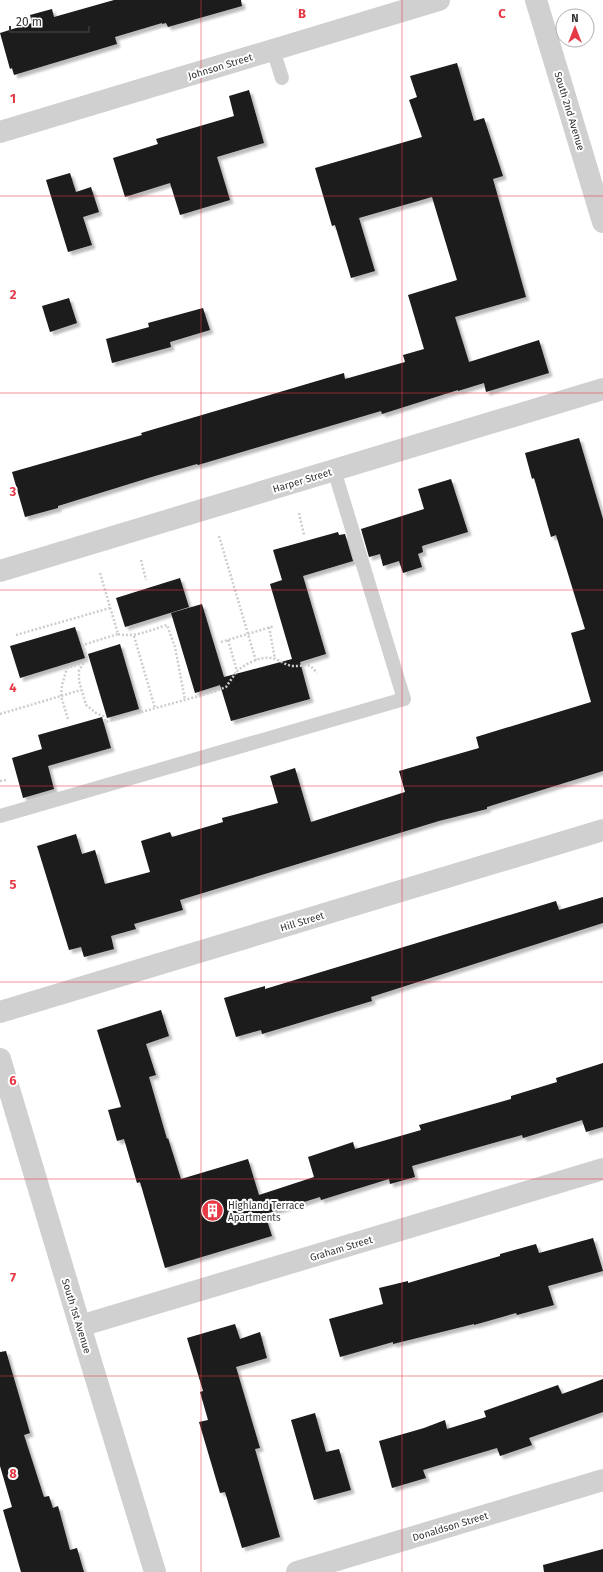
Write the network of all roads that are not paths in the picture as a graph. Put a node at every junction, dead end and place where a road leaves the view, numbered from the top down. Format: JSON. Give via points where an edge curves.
{"nodes":[{"id":1,"x":439,"y":0,"type":"edge"},
{"id":2,"x":536,"y":0,"type":"edge"},
{"id":3,"x":273,"y":50,"type":"junction"},
{"id":4,"x":282,"y":78,"type":"dead end"},
{"id":5,"x":0,"y":132,"type":"edge"},
{"id":6,"x":603,"y":222,"type":"edge"},
{"id":7,"x":603,"y":388,"type":"edge"},
{"id":8,"x":334,"y":470,"type":"junction"},
{"id":9,"x":0,"y":570,"type":"edge"},
{"id":10,"x":0,"y":816,"type":"edge"},
{"id":11,"x":603,"y":830,"type":"edge"},
{"id":12,"x":0,"y":1012,"type":"edge"},
{"id":13,"x":0,"y":1059,"type":"edge"},
{"id":14,"x":603,"y":1169,"type":"edge"},
{"id":15,"x":80,"y":1326,"type":"junction"},
{"id":16,"x":603,"y":1480,"type":"edge"},
{"id":17,"x":155,"y":1572,"type":"edge"},
{"id":18,"x":297,"y":1572,"type":"edge"}],
"edges":[{"from":1,"to":3,"type":"street","name":"Johnson Street"},
{"from":2,"to":6,"type":"street","name":"South 2nd Avenue"},
{"from":3,"to":4,"type":"lane"},
{"from":3,"to":5,"type":"street","name":"Johnson Street"},
{"from":7,"to":8,"type":"street","name":"Harper Street"},
{"from":8,"to":9,"type":"street","name":"Harper Street"},
{"from":8,"to":10,"type":"lane","via":[[404,699]]},
{"from":11,"to":12,"type":"street","name":"Hill Street"},
{"from":13,"to":15,"type":"street","name":"South 1st Avenue"},
{"from":14,"to":15,"type":"street","name":"Graham Street"},
{"from":15,"to":17,"type":"street","name":"South 1st Avenue"},
{"from":16,"to":18,"type":"street","name":"Donaldson Street"}]}
